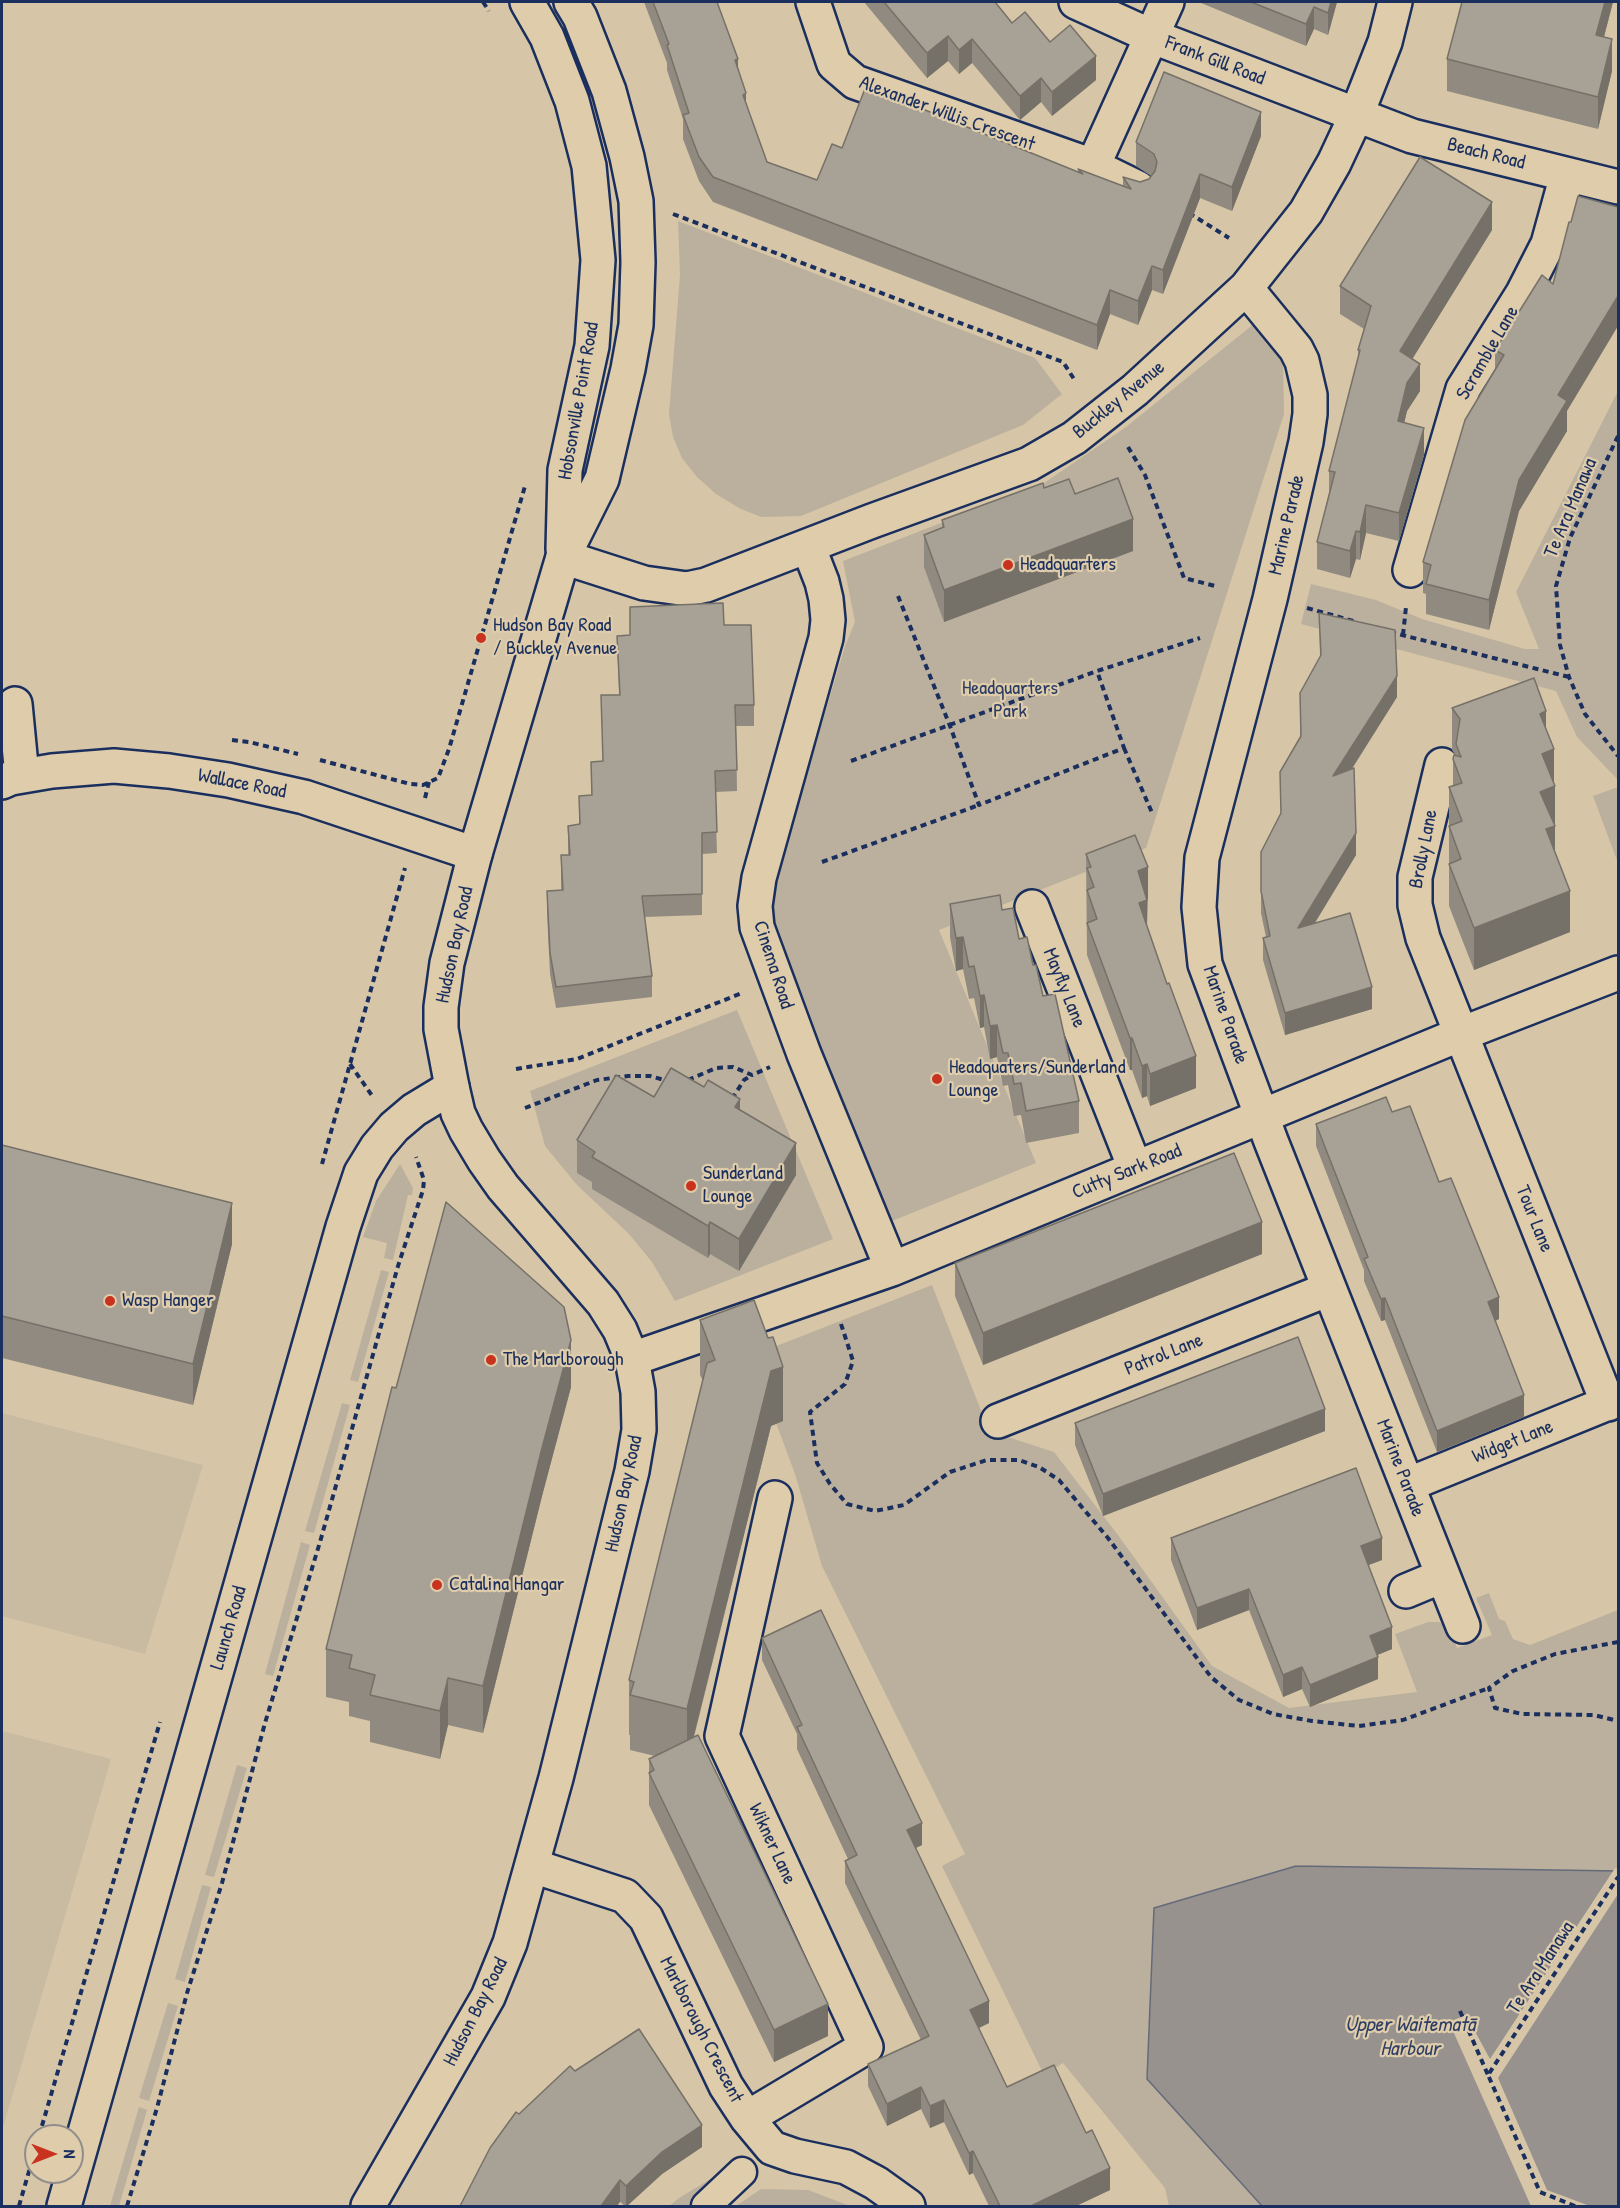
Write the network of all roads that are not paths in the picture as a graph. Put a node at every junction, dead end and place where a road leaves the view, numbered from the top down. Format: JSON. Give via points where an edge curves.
{"nodes":[{"id":1,"x":527,"y":2,"type":"edge"},
{"id":2,"x":571,"y":2,"type":"edge"},
{"id":3,"x":813,"y":2,"type":"edge"},
{"id":4,"x":1076,"y":2,"type":"edge"},
{"id":5,"x":1167,"y":2,"type":"edge"},
{"id":6,"x":1395,"y":2,"type":"edge"},
{"id":7,"x":1151,"y":36,"type":"junction"},
{"id":8,"x":1356,"y":116,"type":"junction"},
{"id":9,"x":1093,"y":166,"type":"junction"},
{"id":10,"x":1567,"y":175,"type":"junction"},
{"id":11,"x":1618,"y":187,"type":"edge"},
{"id":12,"x":1138,"y":188,"type":"edge"},
{"id":13,"x":1246,"y":288,"type":"junction"},
{"id":14,"x":808,"y":546,"type":"junction"},
{"id":15,"x":563,"y":557,"type":"junction"},
{"id":16,"x":1410,"y":570,"type":"dead end"},
{"id":17,"x":15,"y":704,"type":"dead end"},
{"id":18,"x":1442,"y":765,"type":"dead end"},
{"id":19,"x":12,"y":779,"type":"edge"},
{"id":20,"x":476,"y":854,"type":"junction"},
{"id":21,"x":1032,"y":908,"type":"dead end"},
{"id":22,"x":1618,"y":973,"type":"edge"},
{"id":23,"x":1461,"y":1034,"type":"junction"},
{"id":24,"x":452,"y":1087,"type":"junction"},
{"id":25,"x":1261,"y":1116,"type":"junction"},
{"id":26,"x":1135,"y":1168,"type":"junction"},
{"id":27,"x":892,"y":1269,"type":"junction"},
{"id":28,"x":1329,"y":1289,"type":"junction"},
{"id":29,"x":632,"y":1359,"type":"junction"},
{"id":30,"x":1613,"y":1402,"type":"edge"},
{"id":31,"x":998,"y":1421,"type":"dead end"},
{"id":32,"x":1407,"y":1485,"type":"junction"},
{"id":33,"x":775,"y":1498,"type":"dead end"},
{"id":34,"x":1442,"y":1576,"type":"junction"},
{"id":35,"x":1406,"y":1591,"type":"dead end"},
{"id":36,"x":1462,"y":1626,"type":"dead end"},
{"id":37,"x":533,"y":1866,"type":"junction"},
{"id":38,"x":747,"y":2118,"type":"junction"},
{"id":39,"x":742,"y":2172,"type":"dead end"},
{"id":40,"x":64,"y":2206,"type":"edge"},
{"id":41,"x":368,"y":2206,"type":"edge"},
{"id":42,"x":706,"y":2206,"type":"edge"},
{"id":43,"x":908,"y":2206,"type":"edge"}],
"edges":[{"from":1,"to":15,"type":"street","name":"Hobsonville Point Road","via":[[547,37],[572,101],[589,166],[598,260],[592,346],[564,471]]},
{"from":2,"to":15,"type":"street","name":"Hobsonville Point Road","via":[[609,91],[627,157],[636,201],[638,262],[636,325],[602,480]]},
{"from":3,"to":9,"type":"street","name":"Alexander Willis Crescent","via":[[834,64],[855,82]]},
{"from":4,"to":7,"type":"street","name":"Frank Gill Road"},
{"from":5,"to":7,"type":"street"},
{"from":6,"to":8,"type":"street","name":"Buckley Avenue","via":[[1385,42]]},
{"from":7,"to":8,"type":"street","name":"Frank Gill Road"},
{"from":7,"to":9,"type":"street"},
{"from":8,"to":10,"type":"street","name":"Beach Road","via":[[1412,136]]},
{"from":8,"to":13,"type":"street","name":"Buckley Avenue","via":[[1306,212]]},
{"from":9,"to":12,"type":"street","name":"Alexander Willis Crescent"},
{"from":10,"to":11,"type":"street","name":"Beach Road"},
{"from":10,"to":16,"type":"street","name":"Scramble Lane","via":[[1548,244],[1523,293],[1462,389]]},
{"from":13,"to":14,"type":"street","name":"Buckley Avenue","via":[[1136,390],[1074,438],[1029,464]]},
{"from":13,"to":25,"type":"street","name":"Marine Parade","via":[[1296,348],[1310,395],[1306,442],[1270,599],[1202,858],[1199,908],[1205,964]]},
{"from":14,"to":15,"type":"street","name":"Buckley Avenue","via":[[687,589],[644,583]]},
{"from":14,"to":27,"type":"street","name":"Cinema Road","via":[[826,599],[826,638],[759,878],[757,927]]},
{"from":15,"to":20,"type":"street","name":"Hudson Bay Road"},
{"from":17,"to":19,"type":"street"},
{"from":18,"to":23,"type":"street","name":"Brolly Lane","via":[[1415,877],[1415,905],[1423,938]]},
{"from":19,"to":20,"type":"street","name":"Wallace Road","via":[[114,766],[228,780],[304,797]]},
{"from":20,"to":24,"type":"street","name":"Hudson Bay Road","via":[[443,985],[441,1029]]},
{"from":21,"to":26,"type":"street","name":"Mayfly Lane"},
{"from":22,"to":23,"type":"street","name":"Cutty Sark Road"},
{"from":23,"to":25,"type":"street","name":"Cutty Sark Road"},
{"from":23,"to":30,"type":"street","name":"Tour Lane"},
{"from":24,"to":29,"type":"street","name":"Hudson Bay Road","via":[[458,1113],[473,1144],[502,1187],[603,1303]]},
{"from":24,"to":40,"type":"street","name":"Launch Road","via":[[394,1127],[377,1147],[354,1195]]},
{"from":25,"to":26,"type":"street","name":"Cutty Sark Road"},
{"from":25,"to":28,"type":"street","name":"Marine Parade"},
{"from":26,"to":27,"type":"street","name":"Cutty Sark Road"},
{"from":27,"to":29,"type":"street","name":"Cutty Sark Road"},
{"from":28,"to":31,"type":"street","name":"Patrol Lane"},
{"from":28,"to":32,"type":"street","name":"Marine Parade"},
{"from":29,"to":37,"type":"street","name":"Hudson Bay Road","via":[[639,1430],[632,1471]]},
{"from":30,"to":32,"type":"street","name":"Widget Lane"},
{"from":32,"to":34,"type":"street","name":"Marine Parade"},
{"from":33,"to":38,"type":"street","name":"Wikner Lane","via":[[722,1736],[866,2047]]},
{"from":34,"to":35,"type":"street"},
{"from":34,"to":36,"type":"street","name":"Marine Parade"},
{"from":37,"to":38,"type":"street","name":"Marlborough Crescent","via":[[625,1896],[646,1918],[726,2086]]},
{"from":37,"to":41,"type":"street","name":"Hudson Bay Road","via":[[510,1943],[488,1997]]},
{"from":38,"to":43,"type":"street","name":"Marlborough Crescent","via":[[772,2148],[846,2168]]},
{"from":39,"to":42,"type":"street"}]}
